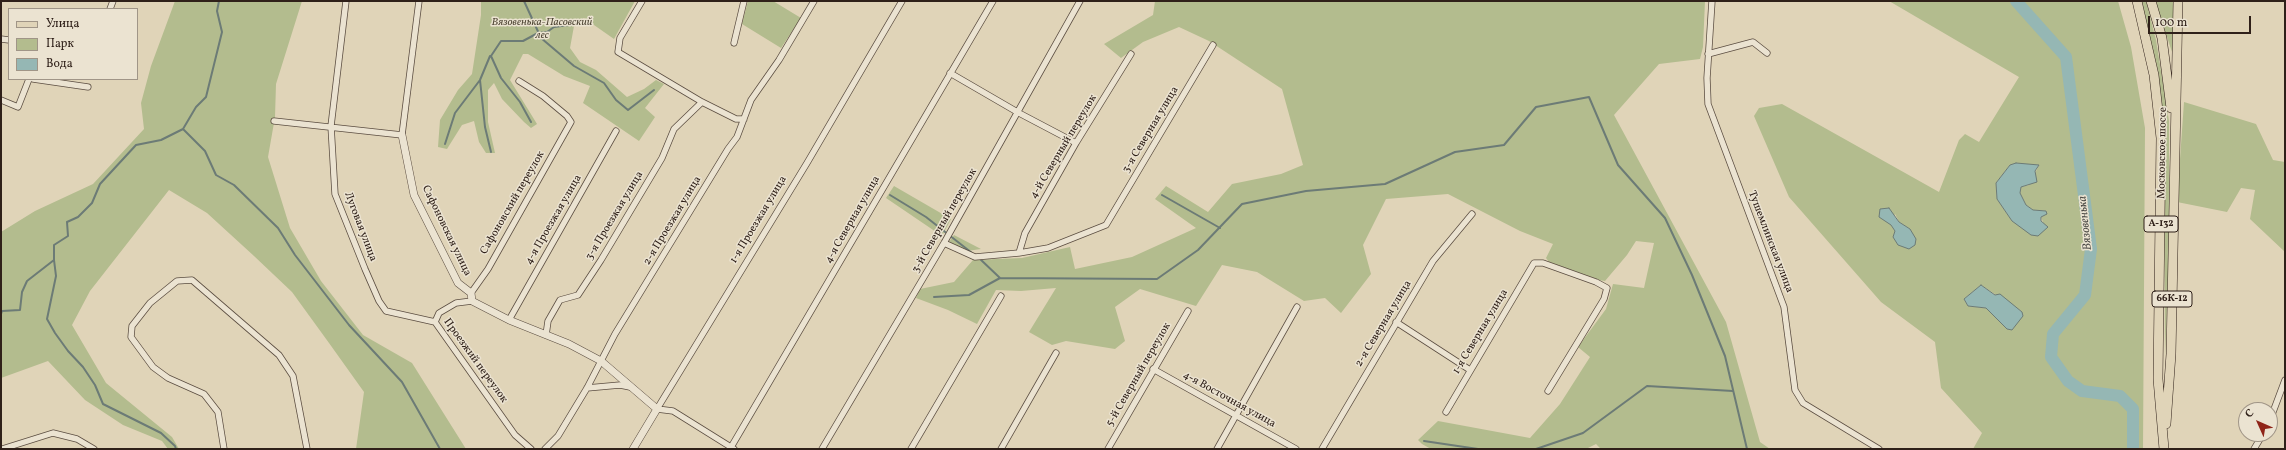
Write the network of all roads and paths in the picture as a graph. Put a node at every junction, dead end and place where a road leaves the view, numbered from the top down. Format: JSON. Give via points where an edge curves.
{"nodes":[{"id":1,"x":346,"y":1,"type":"edge"},
{"id":2,"x":419,"y":1,"type":"edge"},
{"id":3,"x":642,"y":1,"type":"edge"},
{"id":4,"x":744,"y":1,"type":"edge"},
{"id":5,"x":814,"y":1,"type":"edge"},
{"id":6,"x":902,"y":1,"type":"edge"},
{"id":7,"x":992,"y":1,"type":"edge"},
{"id":8,"x":1080,"y":1,"type":"edge"},
{"id":9,"x":1712,"y":1,"type":"edge"},
{"id":10,"x":2137,"y":1,"type":"edge"},
{"id":11,"x":2151,"y":1,"type":"edge"},
{"id":12,"x":2178,"y":1,"type":"edge"},
{"id":13,"x":734,"y":43,"type":"dead end"},
{"id":14,"x":1213,"y":46,"type":"dead end"},
{"id":15,"x":1767,"y":53,"type":"dead end"},
{"id":16,"x":1131,"y":54,"type":"dead end"},
{"id":17,"x":1708,"y":54,"type":"junction"},
{"id":18,"x":950,"y":73,"type":"junction"},
{"id":19,"x":29,"y":80,"type":"edge"},
{"id":20,"x":40,"y":80,"type":"edge"},
{"id":21,"x":519,"y":81,"type":"dead end"},
{"id":22,"x":88,"y":87,"type":"dead end"},
{"id":23,"x":1,"y":100,"type":"edge"},
{"id":24,"x":702,"y":102,"type":"junction"},
{"id":25,"x":1019,"y":113,"type":"junction"},
{"id":26,"x":744,"y":119,"type":"junction"},
{"id":27,"x":274,"y":121,"type":"dead end"},
{"id":28,"x":331,"y":126,"type":"junction"},
{"id":29,"x":616,"y":131,"type":"dead end"},
{"id":30,"x":402,"y":135,"type":"junction"},
{"id":31,"x":1076,"y":143,"type":"junction"},
{"id":32,"x":2176,"y":150,"type":"junction"},
{"id":33,"x":1472,"y":214,"type":"dead end"},
{"id":34,"x":944,"y":243,"type":"junction"},
{"id":35,"x":1019,"y":253,"type":"junction"},
{"id":36,"x":471,"y":293,"type":"junction"},
{"id":37,"x":1001,"y":296,"type":"dead end"},
{"id":38,"x":472,"y":301,"type":"junction"},
{"id":39,"x":1297,"y":307,"type":"dead end"},
{"id":40,"x":386,"y":311,"type":"joint"},
{"id":41,"x":1188,"y":311,"type":"dead end"},
{"id":42,"x":508,"y":320,"type":"junction"},
{"id":43,"x":435,"y":322,"type":"junction"},
{"id":44,"x":1396,"y":322,"type":"junction"},
{"id":45,"x":546,"y":335,"type":"junction"},
{"id":46,"x":1056,"y":353,"type":"dead end"},
{"id":47,"x":601,"y":361,"type":"junction"},
{"id":48,"x":1153,"y":369,"type":"junction"},
{"id":49,"x":1470,"y":370,"type":"junction"},
{"id":50,"x":2285,"y":380,"type":"edge"},
{"id":51,"x":632,"y":387,"type":"junction"},
{"id":52,"x":587,"y":388,"type":"junction"},
{"id":53,"x":1548,"y":391,"type":"dead end"},
{"id":54,"x":2277,"y":402,"type":"edge"},
{"id":55,"x":658,"y":409,"type":"junction"},
{"id":56,"x":1446,"y":412,"type":"dead end"},
{"id":57,"x":1238,"y":416,"type":"junction"},
{"id":58,"x":732,"y":448,"type":"edge"},
{"id":59,"x":2,"y":449,"type":"edge"},
{"id":60,"x":94,"y":449,"type":"edge"},
{"id":61,"x":224,"y":449,"type":"edge"},
{"id":62,"x":307,"y":449,"type":"edge"},
{"id":63,"x":530,"y":449,"type":"edge"},
{"id":64,"x":545,"y":449,"type":"edge"},
{"id":65,"x":633,"y":449,"type":"edge"},
{"id":66,"x":822,"y":449,"type":"edge"},
{"id":67,"x":911,"y":449,"type":"edge"},
{"id":68,"x":1002,"y":449,"type":"edge"},
{"id":69,"x":1108,"y":449,"type":"edge"},
{"id":70,"x":1217,"y":449,"type":"edge"},
{"id":71,"x":1296,"y":449,"type":"edge"},
{"id":72,"x":1322,"y":449,"type":"edge"},
{"id":73,"x":1879,"y":449,"type":"edge"},
{"id":74,"x":2164,"y":449,"type":"edge"}],
"edges":[{"from":1,"to":28,"type":"street","name":"Луговая улица"},
{"from":2,"to":30,"type":"street","name":"Сафоновская улица"},
{"from":3,"to":24,"type":"street","via":[[620,38],[618,52]]},
{"from":4,"to":13,"type":"street"},
{"from":5,"to":26,"type":"street","name":"2-я Проезжая улица","via":[[779,60],[751,100]]},
{"from":6,"to":55,"type":"street","name":"1-я Проезжая улица"},
{"from":7,"to":18,"type":"street","name":"4-я Северная улица"},
{"from":8,"to":25,"type":"street","name":"3-й Северный переулок"},
{"from":9,"to":17,"type":"street","name":"Тушемлинская улица"},
{"from":10,"to":74,"type":"main road","number":"А-132","via":[[2154,75],[2161,138],[2158,379]]},
{"from":11,"to":32,"type":"main road","via":[[2167,65]]},
{"from":12,"to":32,"type":"main road","name":"Московское шоссе","number":"66К-12"},
{"from":14,"to":35,"type":"street","name":"3-я Северная улица","via":[[1106,225],[1048,248]]},
{"from":15,"to":17,"type":"street","via":[[1752,42]]},
{"from":16,"to":31,"type":"street","name":"4-й Северный переулок"},
{"from":17,"to":73,"type":"street","name":"Тушемлинская улица","via":[[1708,104],[1784,307],[1795,390],[1803,402]]},
{"from":18,"to":25,"type":"street"},
{"from":18,"to":58,"type":"street","name":"4-я Северная улица"},
{"from":19,"to":23,"type":"street","via":[[18,107]]},
{"from":20,"to":22,"type":"street"},
{"from":21,"to":36,"type":"street","name":"Сафоновский переулок","via":[[543,96],[571,122],[488,268]]},
{"from":24,"to":26,"type":"street","via":[[736,119]]},
{"from":24,"to":45,"type":"street","name":"3-я Проезжая улица","via":[[674,129],[662,158],[601,260],[578,295],[560,300],[548,321]]},
{"from":25,"to":31,"type":"street"},
{"from":25,"to":34,"type":"street","name":"3-й Северный переулок"},
{"from":26,"to":47,"type":"street","name":"2-я Проезжая улица","via":[[737,137]]},
{"from":27,"to":28,"type":"street"},
{"from":28,"to":30,"type":"street"},
{"from":28,"to":40,"type":"street","name":"Луговая улица","via":[[336,194],[379,302]]},
{"from":29,"to":42,"type":"street","name":"4-я Проезжая улица"},
{"from":30,"to":36,"type":"street","name":"Сафоновская улица","via":[[414,195],[458,283]]},
{"from":31,"to":35,"type":"street","name":"4-й Северный переулок","via":[[1025,233]]},
{"from":32,"to":74,"type":"main road","name":"Московское шоссе","number":"66К-12","via":[[2171,354]]},
{"from":33,"to":44,"type":"street","name":"2-я Северная улица","via":[[1433,261]]},
{"from":34,"to":35,"type":"street","via":[[975,257]]},
{"from":34,"to":66,"type":"street","name":"3-й Северный переулок"},
{"from":36,"to":38,"type":"street"},
{"from":37,"to":67,"type":"street"},
{"from":38,"to":42,"type":"street"},
{"from":38,"to":43,"type":"street","via":[[456,304],[439,313]]},
{"from":39,"to":57,"type":"street"},
{"from":40,"to":43,"type":"street","name":"Проезжий переулок"},
{"from":41,"to":48,"type":"street","name":"5-й Северный переулок"},
{"from":42,"to":45,"type":"street"},
{"from":43,"to":63,"type":"street","name":"Проезжий переулок","via":[[515,435]]},
{"from":44,"to":49,"type":"street"},
{"from":44,"to":72,"type":"street","name":"2-я Северная улица"},
{"from":45,"to":47,"type":"street"},
{"from":46,"to":68,"type":"street"},
{"from":47,"to":51,"type":"street"},
{"from":47,"to":52,"type":"street","name":"2-я Проезжая улица"},
{"from":48,"to":57,"type":"street","name":"4-я Восточная улица"},
{"from":48,"to":69,"type":"street","name":"5-й Северный переулок"},
{"from":49,"to":53,"type":"street","name":"1-я Северная улица","via":[[1534,264],[1543,264],[1607,288],[1604,299]]},
{"from":49,"to":56,"type":"street","name":"1-я Северная улица"},
{"from":50,"to":54,"type":"street"},
{"from":51,"to":52,"type":"street","via":[[620,385]]},
{"from":51,"to":55,"type":"street"},
{"from":52,"to":64,"type":"street","name":"2-я Проезжая улица","via":[[558,436]]},
{"from":55,"to":58,"type":"street","via":[[673,411]]},
{"from":55,"to":65,"type":"street","name":"1-я Проезжая улица"},
{"from":57,"to":70,"type":"street"},
{"from":57,"to":71,"type":"street","name":"4-я Восточная улица"},
{"from":59,"to":60,"type":"street","via":[[53,433],[77,439]]},
{"from":61,"to":62,"type":"street","via":[[218,412],[204,394],[168,378],[153,367],[131,337],[132,326],[150,303],[177,281],[192,280],[279,355],[293,376]]}]}
